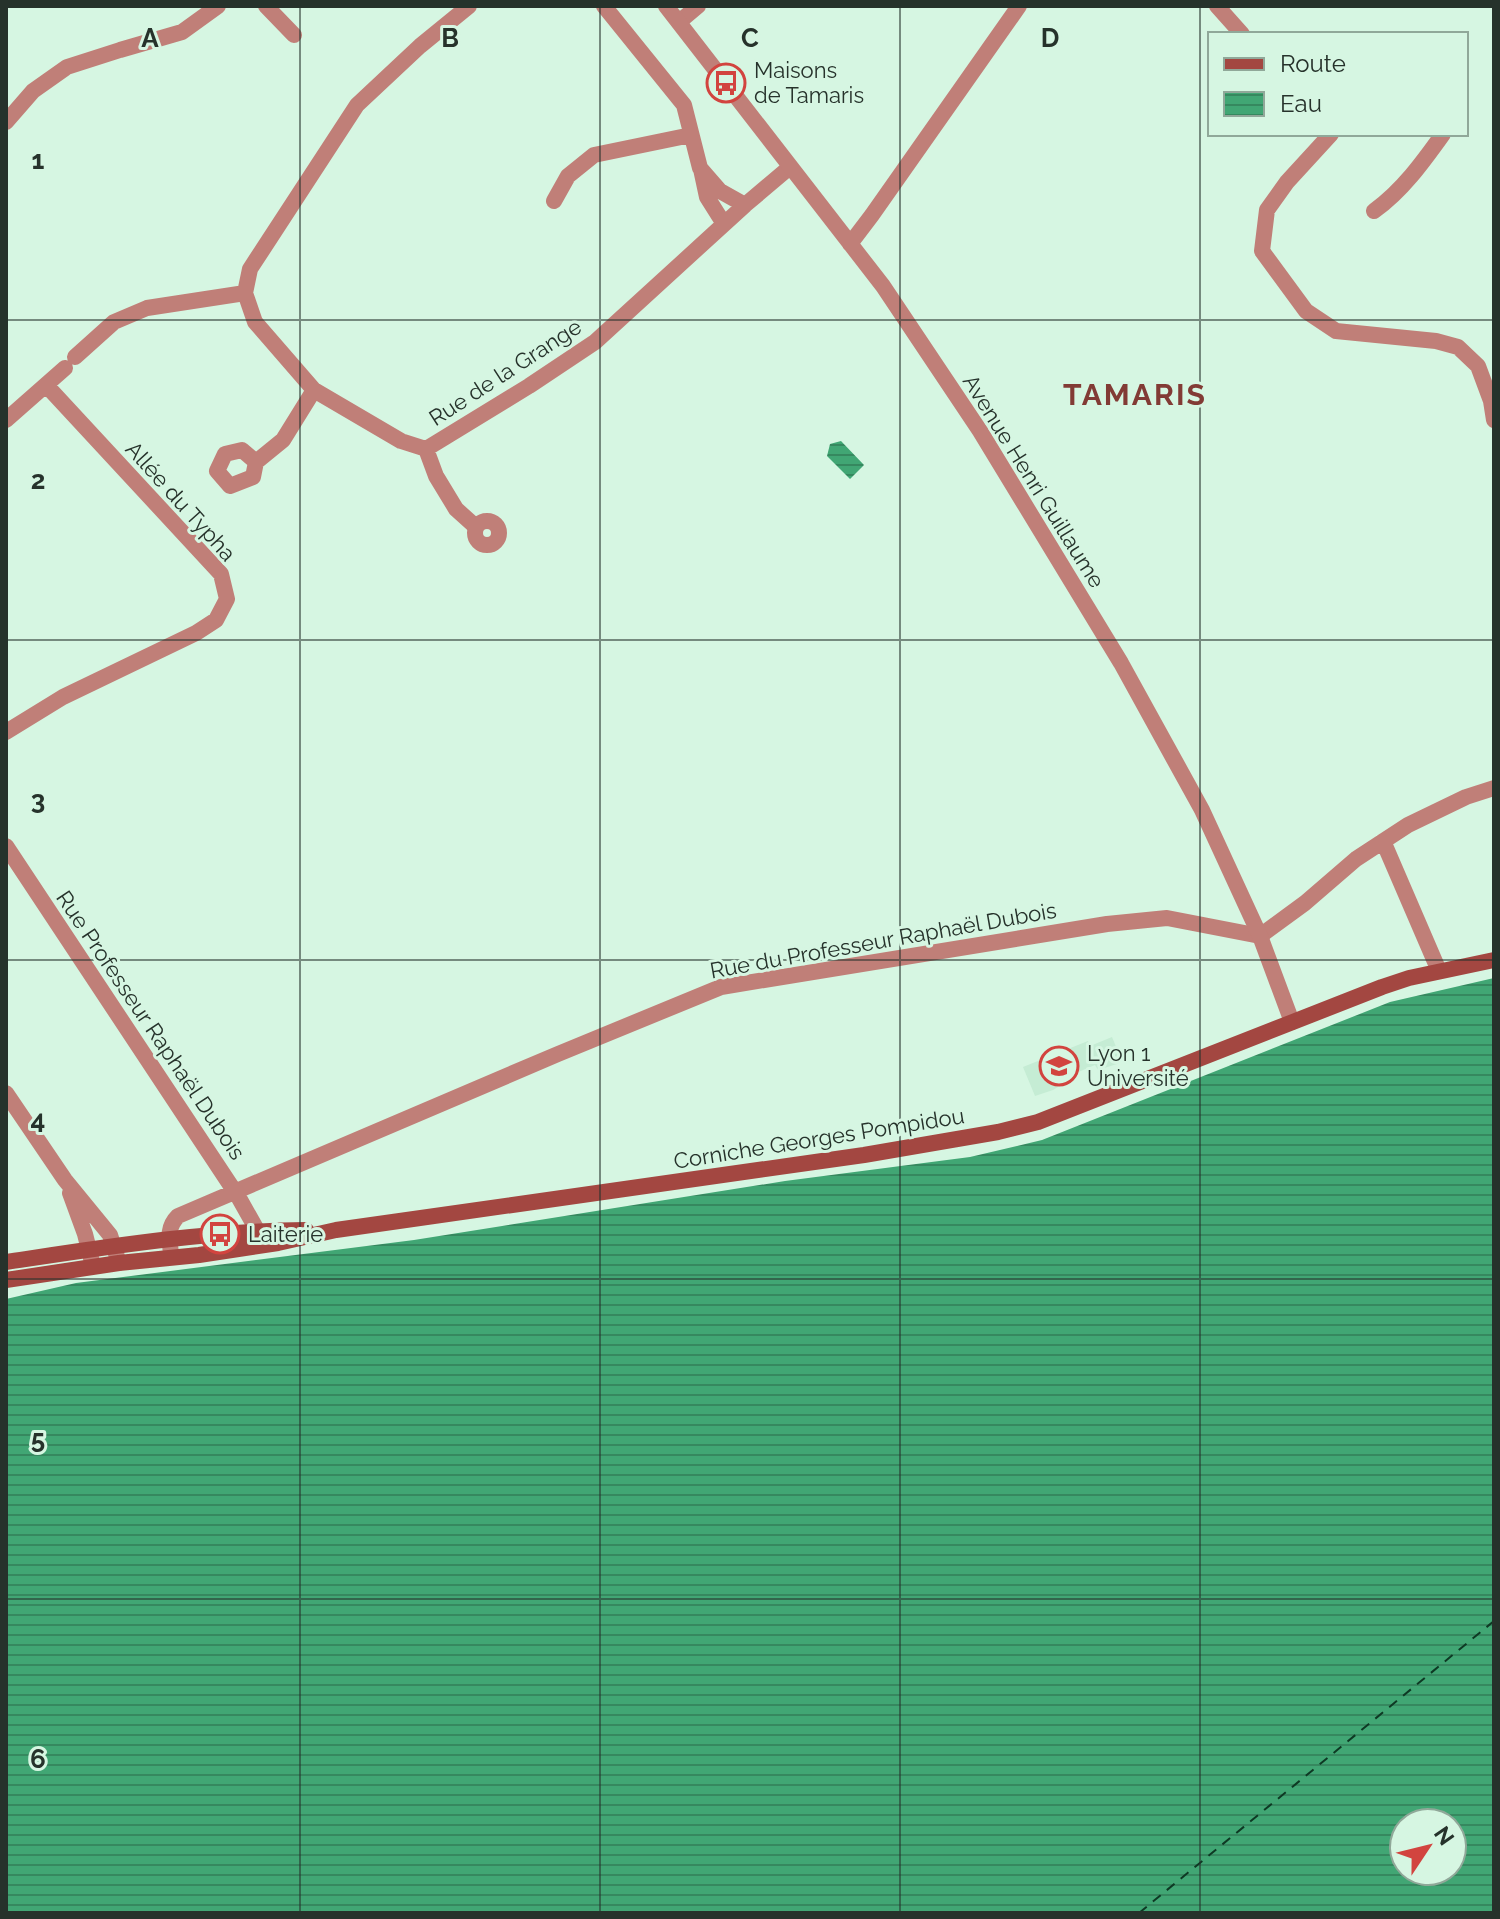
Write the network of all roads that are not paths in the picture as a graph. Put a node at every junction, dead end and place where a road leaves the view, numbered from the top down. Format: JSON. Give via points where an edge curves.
{"nodes":[{"id":1,"x":218,"y":6,"type":"edge"},
{"id":2,"x":266,"y":6,"type":"edge"},
{"id":3,"x":469,"y":6,"type":"edge"},
{"id":4,"x":604,"y":6,"type":"edge"},
{"id":5,"x":666,"y":6,"type":"edge"},
{"id":6,"x":698,"y":6,"type":"edge"},
{"id":7,"x":1019,"y":6,"type":"edge"},
{"id":8,"x":1217,"y":6,"type":"edge"},
{"id":9,"x":679,"y":22,"type":"junction"},
{"id":10,"x":1240,"y":32,"type":"edge"},
{"id":11,"x":294,"y":35,"type":"dead end"},
{"id":12,"x":6,"y":122,"type":"edge"},
{"id":13,"x":691,"y":135,"type":"junction"},
{"id":14,"x":1329,"y":136,"type":"edge"},
{"id":15,"x":1442,"y":136,"type":"edge"},
{"id":16,"x":790,"y":167,"type":"junction"},
{"id":17,"x":700,"y":168,"type":"junction"},
{"id":18,"x":554,"y":201,"type":"dead end"},
{"id":19,"x":745,"y":205,"type":"junction"},
{"id":20,"x":1374,"y":211,"type":"dead end"},
{"id":21,"x":724,"y":224,"type":"junction"},
{"id":22,"x":850,"y":244,"type":"junction"},
{"id":23,"x":245,"y":293,"type":"junction"},
{"id":24,"x":46,"y":385,"type":"junction"},
{"id":25,"x":314,"y":390,"type":"junction"},
{"id":26,"x":6,"y":420,"type":"edge"},
{"id":27,"x":1494,"y":420,"type":"edge"},
{"id":28,"x":426,"y":449,"type":"junction"},
{"id":29,"x":256,"y":462,"type":"dead end"},
{"id":30,"x":476,"y":527,"type":"dead end"},
{"id":31,"x":6,"y":732,"type":"edge"},
{"id":32,"x":1494,"y":788,"type":"edge"},
{"id":33,"x":1383,"y":841,"type":"junction"},
{"id":34,"x":6,"y":846,"type":"edge"},
{"id":35,"x":1260,"y":936,"type":"junction"},
{"id":36,"x":1494,"y":960,"type":"edge"},
{"id":37,"x":1439,"y":971,"type":"junction"},
{"id":38,"x":1292,"y":1022,"type":"junction"},
{"id":39,"x":6,"y":1093,"type":"edge"},
{"id":40,"x":65,"y":1180,"type":"junction"},
{"id":41,"x":234,"y":1191,"type":"junction"},
{"id":42,"x":257,"y":1230,"type":"junction"},
{"id":43,"x":336,"y":1230,"type":"junction"},
{"id":44,"x":169,"y":1239,"type":"junction"},
{"id":45,"x":114,"y":1246,"type":"junction"},
{"id":46,"x":89,"y":1249,"type":"junction"},
{"id":47,"x":171,"y":1258,"type":"junction"},
{"id":48,"x":6,"y":1262,"type":"edge"},
{"id":49,"x":119,"y":1263,"type":"junction"},
{"id":50,"x":94,"y":1266,"type":"junction"},
{"id":51,"x":6,"y":1278,"type":"edge"}],
"edges":[{"from":1,"to":12,"type":"street","via":[[182,32],[67,67],[33,91]]},
{"from":2,"to":11,"type":"street"},
{"from":3,"to":23,"type":"street","via":[[357,105],[250,269]]},
{"from":4,"to":13,"type":"street","via":[[684,105]]},
{"from":5,"to":9,"type":"street","name":"Avenue Henri Guillaume"},
{"from":6,"to":9,"type":"street"},
{"from":7,"to":22,"type":"street"},
{"from":8,"to":10,"type":"street"},
{"from":9,"to":16,"type":"street","name":"Avenue Henri Guillaume"},
{"from":13,"to":17,"type":"street"},
{"from":13,"to":18,"type":"street","via":[[594,155],[568,176]]},
{"from":14,"to":27,"type":"street","via":[[1267,210],[1262,251],[1306,311],[1336,331],[1458,347],[1478,366]]},
{"from":15,"to":20,"type":"street","via":[[1410,178]]},
{"from":16,"to":19,"type":"street","name":"Rue de la Grange"},
{"from":16,"to":22,"type":"street","name":"Avenue Henri Guillaume"},
{"from":17,"to":19,"type":"street","via":[[720,191]]},
{"from":17,"to":21,"type":"street","via":[[707,197]]},
{"from":19,"to":21,"type":"street","name":"Rue de la Grange"},
{"from":21,"to":28,"type":"street","name":"Rue de la Grange","via":[[595,342]]},
{"from":22,"to":35,"type":"street","name":"Avenue Henri Guillaume","via":[[980,431],[1121,663],[1202,810]]},
{"from":23,"to":24,"type":"street","via":[[147,308],[114,322]]},
{"from":23,"to":25,"type":"street","name":"Rue de la Grange","via":[[255,322]]},
{"from":24,"to":26,"type":"street"},
{"from":24,"to":31,"type":"street","name":"Allée du Typha","via":[[221,574],[227,599],[216,620],[196,633],[63,697]]},
{"from":25,"to":28,"type":"street","name":"Rue de la Grange","via":[[401,441]]},
{"from":25,"to":29,"type":"street","via":[[283,440]]},
{"from":28,"to":30,"type":"street","via":[[456,509]]},
{"from":32,"to":33,"type":"street"},
{"from":33,"to":35,"type":"street"},
{"from":33,"to":37,"type":"street"},
{"from":34,"to":41,"type":"street","name":"Rue Professeur Raphaël Dubois"},
{"from":35,"to":38,"type":"street","name":"Avenue Henri Guillaume"},
{"from":35,"to":41,"type":"street","name":"Rue du Professeur Raphaël Dubois","via":[[1152,919],[721,987]]},
{"from":36,"to":37,"type":"main road","name":"Corniche Georges Pompidou"},
{"from":37,"to":38,"type":"main road","name":"Corniche Georges Pompidou"},
{"from":38,"to":43,"type":"main road","name":"Corniche Georges Pompidou","via":[[1038,1122],[998,1132]]},
{"from":39,"to":40,"type":"street"},
{"from":40,"to":45,"type":"street"},
{"from":40,"to":46,"type":"street"},
{"from":41,"to":42,"type":"street","name":"Rue Professeur Raphaël Dubois"},
{"from":41,"to":44,"type":"street","name":"Rue du Professeur Raphaël Dubois","via":[[178,1216]]},
{"from":42,"to":43,"type":"main road","name":"Corniche Georges Pompidou"},
{"from":42,"to":44,"type":"main road","name":"Corniche Georges Pompidou"},
{"from":43,"to":47,"type":"main road","name":"Corniche Georges Pompidou"},
{"from":44,"to":45,"type":"main road","name":"Corniche Georges Pompidou"},
{"from":44,"to":47,"type":"street"},
{"from":45,"to":46,"type":"main road","name":"Corniche Georges Pompidou"},
{"from":45,"to":49,"type":"street"},
{"from":46,"to":48,"type":"main road","name":"Corniche Georges Pompidou"},
{"from":46,"to":50,"type":"street"},
{"from":47,"to":49,"type":"main road","name":"Corniche Georges Pompidou"},
{"from":49,"to":50,"type":"main road","name":"Corniche Georges Pompidou"},
{"from":50,"to":51,"type":"main road","name":"Corniche Georges Pompidou"}]}
